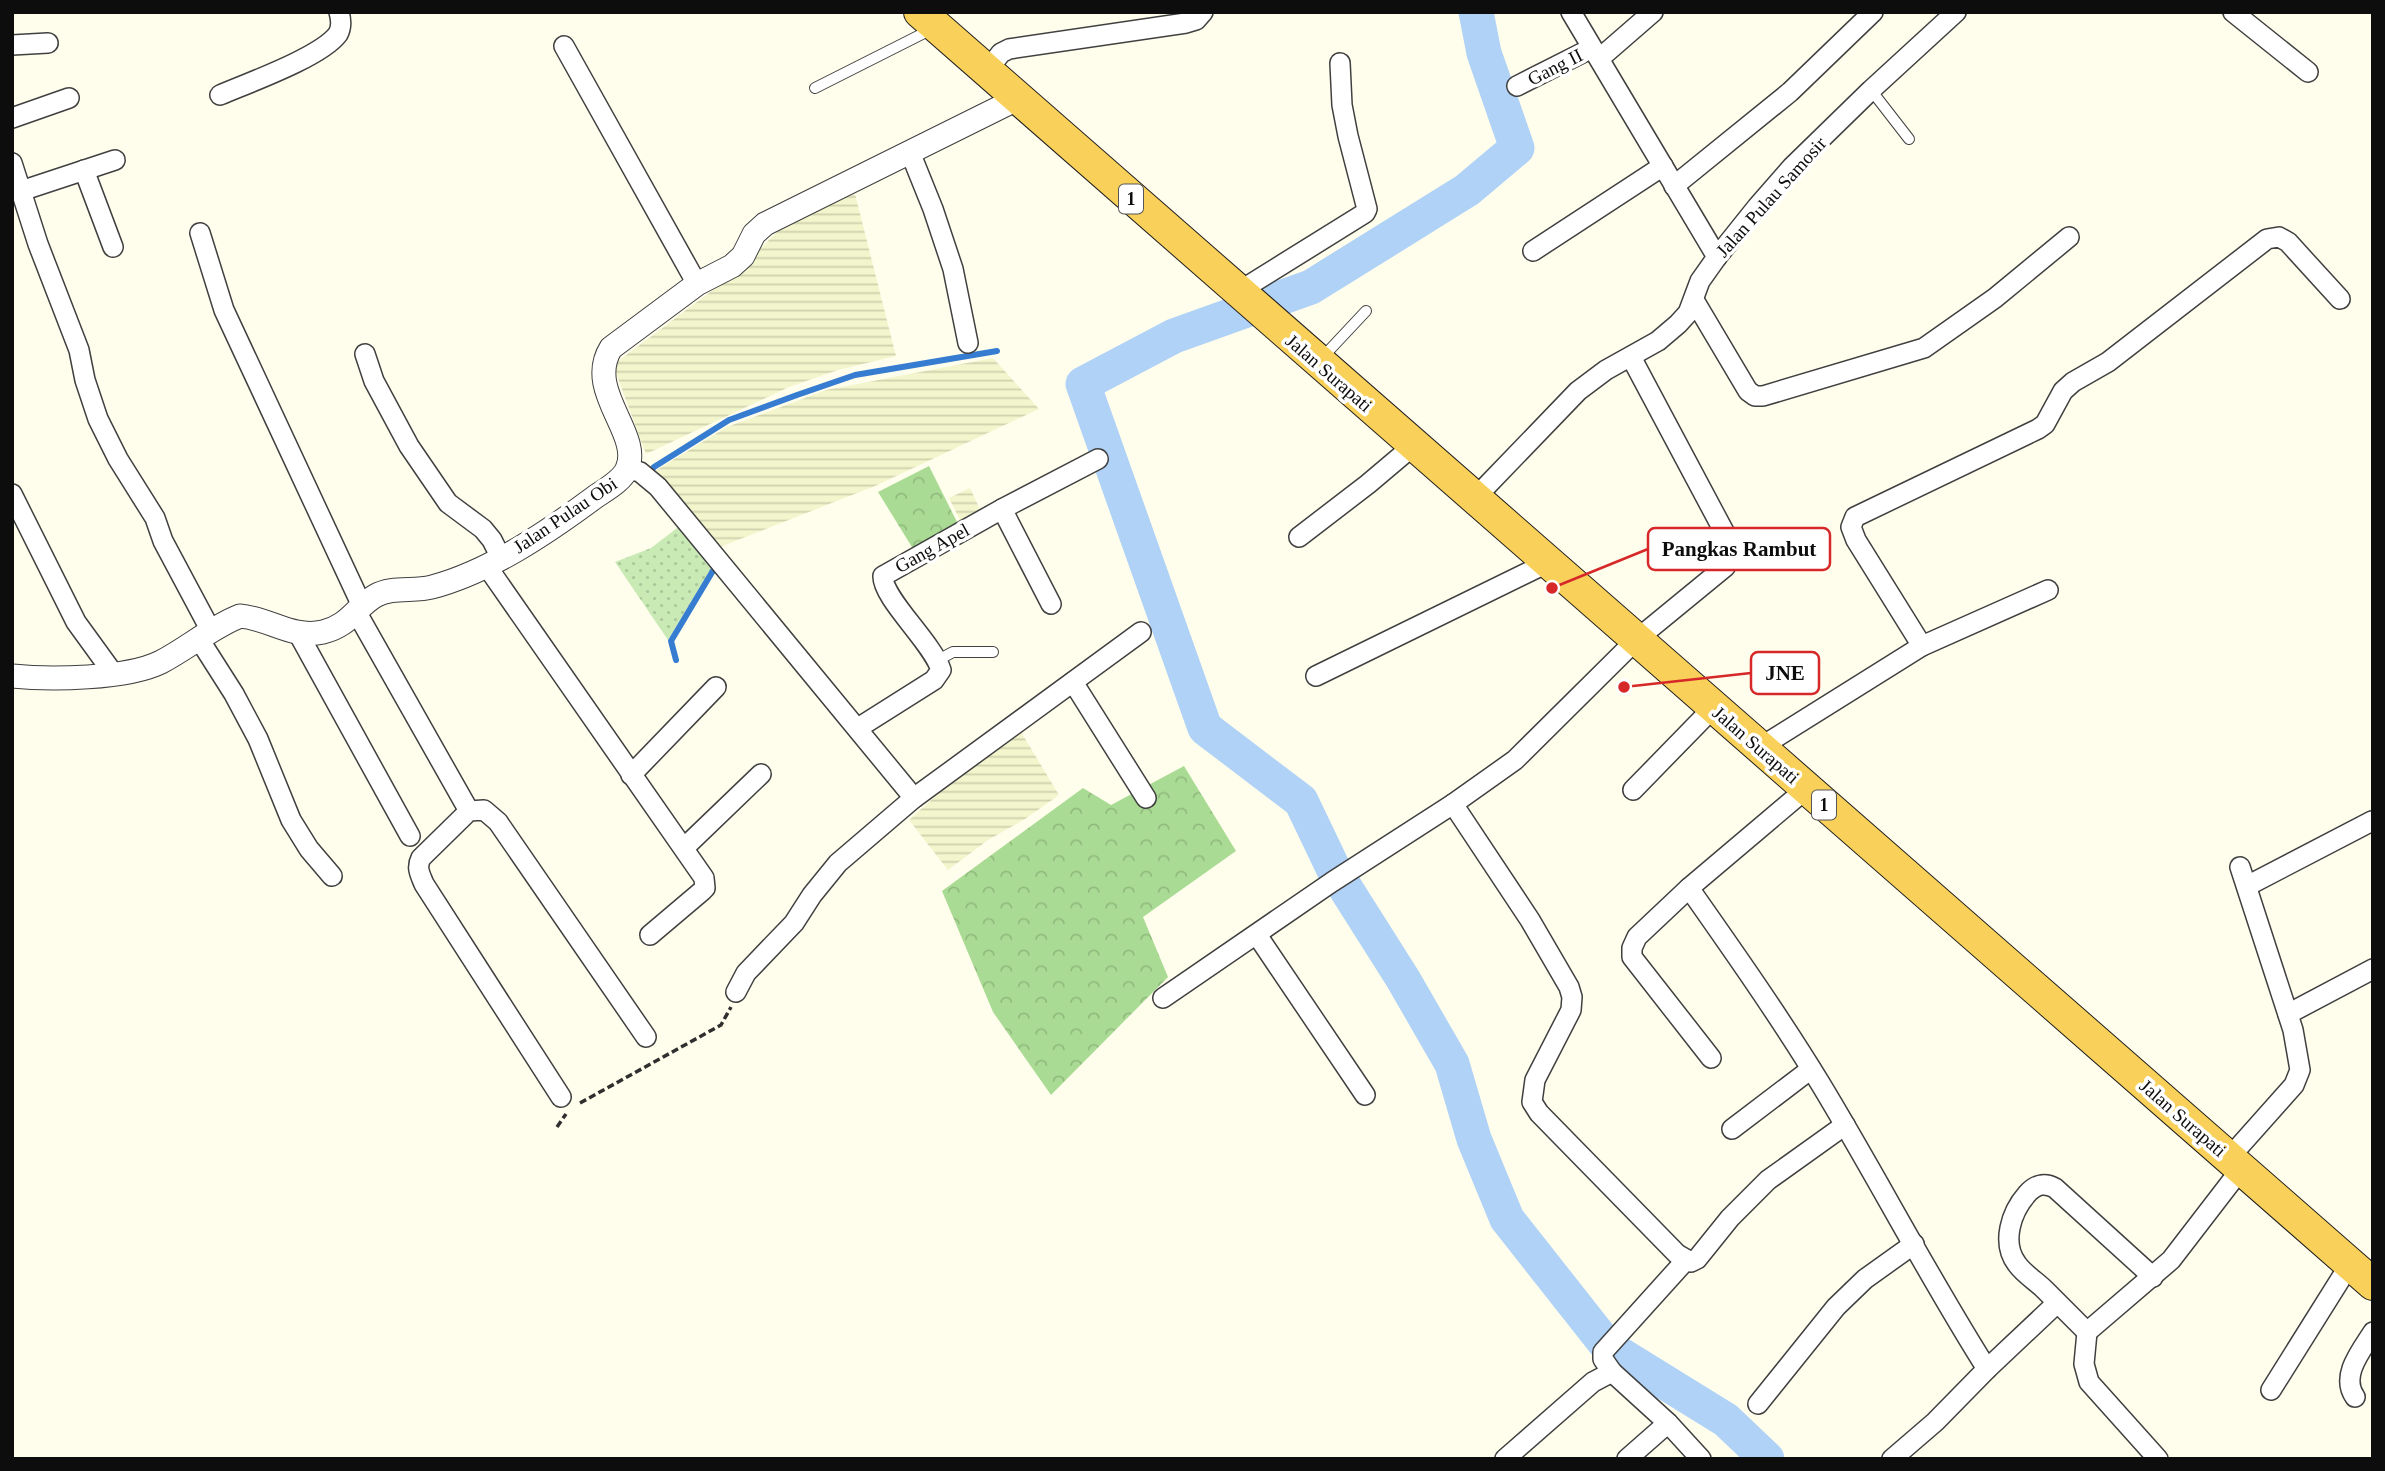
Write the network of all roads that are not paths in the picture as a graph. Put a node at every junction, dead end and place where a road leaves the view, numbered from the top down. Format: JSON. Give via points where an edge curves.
{"nodes":[{"id":1,"x":339,"y":12,"type":"edge"},
{"id":2,"x":1203,"y":12,"type":"edge"},
{"id":3,"x":1571,"y":12,"type":"edge"},
{"id":4,"x":1653,"y":12,"type":"edge"},
{"id":5,"x":1873,"y":12,"type":"edge"},
{"id":6,"x":1956,"y":12,"type":"edge"},
{"id":7,"x":2233,"y":12,"type":"edge"},
{"id":8,"x":928,"y":20,"type":"edge"},
{"id":9,"x":48,"y":43,"type":"dead end"},
{"id":10,"x":12,"y":45,"type":"edge"},
{"id":11,"x":565,"y":46,"type":"dead end"},
{"id":12,"x":1596,"y":53,"type":"junction"},
{"id":13,"x":1340,"y":63,"type":"dead end"},
{"id":14,"x":986,"y":72,"type":"junction"},
{"id":15,"x":2308,"y":72,"type":"dead end"},
{"id":16,"x":1517,"y":86,"type":"dead end"},
{"id":17,"x":815,"y":88,"type":"dead end"},
{"id":18,"x":1871,"y":90,"type":"junction"},
{"id":19,"x":220,"y":96,"type":"dead end"},
{"id":20,"x":69,"y":98,"type":"dead end"},
{"id":21,"x":1017,"y":99,"type":"junction"},
{"id":22,"x":12,"y":118,"type":"edge"},
{"id":23,"x":1909,"y":139,"type":"dead end"},
{"id":24,"x":910,"y":152,"type":"junction"},
{"id":25,"x":115,"y":160,"type":"dead end"},
{"id":26,"x":12,"y":163,"type":"edge"},
{"id":27,"x":1663,"y":166,"type":"junction"},
{"id":28,"x":84,"y":170,"type":"junction"},
{"id":29,"x":1674,"y":186,"type":"junction"},
{"id":30,"x":21,"y":191,"type":"junction"},
{"id":31,"x":201,"y":233,"type":"dead end"},
{"id":32,"x":2069,"y":237,"type":"dead end"},
{"id":33,"x":113,"y":247,"type":"dead end"},
{"id":34,"x":1534,"y":251,"type":"dead end"},
{"id":35,"x":1717,"y":257,"type":"junction"},
{"id":36,"x":697,"y":284,"type":"junction"},
{"id":37,"x":1242,"y":296,"type":"junction"},
{"id":38,"x":2340,"y":299,"type":"dead end"},
{"id":39,"x":1694,"y":300,"type":"junction"},
{"id":40,"x":1366,"y":312,"type":"dead end"},
{"id":41,"x":968,"y":342,"type":"dead end"},
{"id":42,"x":365,"y":354,"type":"dead end"},
{"id":43,"x":1631,"y":357,"type":"junction"},
{"id":44,"x":1318,"y":363,"type":"junction"},
{"id":45,"x":1413,"y":446,"type":"junction"},
{"id":46,"x":1098,"y":459,"type":"dead end"},
{"id":47,"x":639,"y":473,"type":"junction"},
{"id":48,"x":12,"y":494,"type":"edge"},
{"id":49,"x":1474,"y":499,"type":"junction"},
{"id":50,"x":1002,"y":509,"type":"junction"},
{"id":51,"x":1299,"y":537,"type":"dead end"},
{"id":52,"x":493,"y":562,"type":"junction"},
{"id":53,"x":1547,"y":563,"type":"junction"},
{"id":54,"x":2048,"y":590,"type":"dead end"},
{"id":55,"x":1051,"y":604,"type":"dead end"},
{"id":56,"x":360,"y":609,"type":"junction"},
{"id":57,"x":1141,"y":632,"type":"dead end"},
{"id":58,"x":298,"y":633,"type":"junction"},
{"id":59,"x":205,"y":635,"type":"junction"},
{"id":60,"x":1636,"y":640,"type":"junction"},
{"id":61,"x":1922,"y":646,"type":"junction"},
{"id":62,"x":993,"y":652,"type":"dead end"},
{"id":63,"x":938,"y":660,"type":"junction"},
{"id":64,"x":113,"y":673,"type":"junction"},
{"id":65,"x":12,"y":676,"type":"edge"},
{"id":66,"x":1316,"y":676,"type":"dead end"},
{"id":67,"x":1073,"y":682,"type":"junction"},
{"id":68,"x":716,"y":687,"type":"dead end"},
{"id":69,"x":1713,"y":708,"type":"junction"},
{"id":70,"x":858,"y":728,"type":"junction"},
{"id":71,"x":1759,"y":748,"type":"junction"},
{"id":72,"x":761,"y":774,"type":"dead end"},
{"id":73,"x":631,"y":775,"type":"junction"},
{"id":74,"x":1806,"y":789,"type":"junction"},
{"id":75,"x":1633,"y":790,"type":"dead end"},
{"id":76,"x":914,"y":798,"type":"junction"},
{"id":77,"x":1146,"y":798,"type":"dead end"},
{"id":78,"x":1453,"y":804,"type":"junction"},
{"id":79,"x":469,"y":811,"type":"junction"},
{"id":80,"x":2372,"y":821,"type":"edge"},
{"id":81,"x":410,"y":836,"type":"dead end"},
{"id":82,"x":684,"y":848,"type":"junction"},
{"id":83,"x":2240,"y":867,"type":"dead end"},
{"id":84,"x":332,"y":876,"type":"dead end"},
{"id":85,"x":2247,"y":886,"type":"junction"},
{"id":86,"x":1689,"y":888,"type":"junction"},
{"id":87,"x":650,"y":935,"type":"dead end"},
{"id":88,"x":1257,"y":935,"type":"junction"},
{"id":89,"x":2373,"y":969,"type":"edge"},
{"id":90,"x":736,"y":992,"type":"road end"},
{"id":91,"x":1163,"y":998,"type":"dead end"},
{"id":92,"x":2288,"y":1014,"type":"junction"},
{"id":93,"x":646,"y":1037,"type":"dead end"},
{"id":94,"x":1710,"y":1058,"type":"dead end"},
{"id":95,"x":1811,"y":1069,"type":"junction"},
{"id":96,"x":1365,"y":1094,"type":"dead end"},
{"id":97,"x":561,"y":1097,"type":"dead end"},
{"id":98,"x":1845,"y":1125,"type":"junction"},
{"id":99,"x":1732,"y":1129,"type":"dead end"},
{"id":100,"x":2235,"y":1163,"type":"junction"},
{"id":101,"x":1914,"y":1244,"type":"junction"},
{"id":102,"x":1686,"y":1260,"type":"junction"},
{"id":103,"x":2365,"y":1273,"type":"edge"},
{"id":104,"x":2153,"y":1277,"type":"junction"},
{"id":105,"x":2057,"y":1303,"type":"junction"},
{"id":106,"x":2087,"y":1332,"type":"junction"},
{"id":107,"x":2373,"y":1332,"type":"edge"},
{"id":108,"x":1987,"y":1369,"type":"junction"},
{"id":109,"x":1612,"y":1372,"type":"junction"},
{"id":110,"x":2272,"y":1390,"type":"dead end"},
{"id":111,"x":2355,"y":1397,"type":"dead end"},
{"id":112,"x":1758,"y":1404,"type":"dead end"},
{"id":113,"x":1668,"y":1423,"type":"junction"},
{"id":114,"x":1505,"y":1459,"type":"edge"},
{"id":115,"x":1627,"y":1459,"type":"edge"},
{"id":116,"x":1701,"y":1459,"type":"edge"},
{"id":117,"x":1892,"y":1459,"type":"edge"},
{"id":118,"x":2158,"y":1459,"type":"edge"}],
"edges":[{"from":1,"to":19,"type":"street","via":[[341,28],[324,46]]},
{"from":2,"to":14,"type":"street","via":[[1186,23],[1009,49]]},
{"from":3,"to":12,"type":"street"},
{"from":4,"to":12,"type":"street","name":"Gang II"},
{"from":5,"to":29,"type":"street","via":[[1790,92]]},
{"from":6,"to":18,"type":"street","name":"Jalan Pulau Samosir"},
{"from":7,"to":15,"type":"street"},
{"from":8,"to":14,"type":"highway","name":"Jalan Surapati","number":"1"},
{"from":8,"to":17,"type":"lane"},
{"from":9,"to":10,"type":"street"},
{"from":11,"to":36,"type":"street"},
{"from":12,"to":16,"type":"street","name":"Gang II"},
{"from":12,"to":27,"type":"street"},
{"from":13,"to":37,"type":"street","via":[[1342,105],[1365,213]]},
{"from":14,"to":21,"type":"highway","name":"Jalan Surapati","number":"1"},
{"from":18,"to":23,"type":"lane"},
{"from":18,"to":35,"type":"street","name":"Jalan Pulau Samosir","via":[[1792,167]]},
{"from":20,"to":22,"type":"street"},
{"from":21,"to":24,"type":"street","name":"Jalan Pulau Obi"},
{"from":21,"to":37,"type":"highway","name":"Jalan Surapati","number":"1"},
{"from":24,"to":36,"type":"street","name":"Jalan Pulau Obi","via":[[765,224],[732,266]]},
{"from":24,"to":41,"type":"street","via":[[953,270]]},
{"from":25,"to":28,"type":"street"},
{"from":26,"to":30,"type":"street"},
{"from":27,"to":29,"type":"street"},
{"from":27,"to":34,"type":"street"},
{"from":28,"to":30,"type":"street"},
{"from":28,"to":33,"type":"street"},
{"from":29,"to":35,"type":"street"},
{"from":30,"to":59,"type":"street","via":[[79,349],[98,419],[155,519]]},
{"from":31,"to":56,"type":"street","via":[[224,310]]},
{"from":32,"to":39,"type":"street","via":[[1924,348],[1763,396],[1748,391]]},
{"from":35,"to":39,"type":"street","name":"Jalan Pulau Samosir"},
{"from":36,"to":47,"type":"street","name":"Jalan Pulau Obi","via":[[611,348],[604,360],[602,375]]},
{"from":37,"to":44,"type":"highway","name":"Jalan Surapati","number":"1"},
{"from":38,"to":61,"type":"street","via":[[2288,242],[2279,237],[2267,239],[2108,362],[2073,382],[2038,429],[1855,517],[1851,527],[1856,540]]},
{"from":39,"to":43,"type":"street","name":"Jalan Pulau Samosir","via":[[1678,324]]},
{"from":40,"to":44,"type":"lane"},
{"from":42,"to":52,"type":"street","via":[[409,446],[449,503],[487,534]]},
{"from":43,"to":49,"type":"street","name":"Jalan Pulau Samosir","via":[[1578,391]]},
{"from":43,"to":60,"type":"street","via":[[1733,551],[1725,567]]},
{"from":44,"to":45,"type":"highway","name":"Jalan Surapati","number":"1"},
{"from":45,"to":49,"type":"highway","name":"Jalan Surapati","number":"1"},
{"from":45,"to":51,"type":"street"},
{"from":46,"to":50,"type":"street","name":"Gang Apel"},
{"from":47,"to":52,"type":"street","name":"Jalan Pulau Obi","via":[[619,480]]},
{"from":47,"to":70,"type":"street"},
{"from":48,"to":64,"type":"street","via":[[76,622]]},
{"from":49,"to":53,"type":"highway","name":"Jalan Surapati","number":"1"},
{"from":50,"to":55,"type":"street"},
{"from":50,"to":63,"type":"street","name":"Gang Apel","via":[[883,576],[889,594]]},
{"from":52,"to":56,"type":"street","name":"Jalan Pulau Obi","via":[[433,587],[376,595]]},
{"from":52,"to":73,"type":"street"},
{"from":53,"to":60,"type":"highway","name":"Jalan Surapati","number":"1"},
{"from":53,"to":66,"type":"street"},
{"from":54,"to":61,"type":"street"},
{"from":56,"to":58,"type":"street","name":"Jalan Pulau Obi","via":[[340,626]]},
{"from":56,"to":79,"type":"street"},
{"from":57,"to":67,"type":"street"},
{"from":58,"to":59,"type":"street","name":"Jalan Pulau Obi","via":[[240,616]]},
{"from":58,"to":81,"type":"street"},
{"from":59,"to":64,"type":"street","name":"Jalan Pulau Obi","via":[[150,667]]},
{"from":59,"to":84,"type":"street","via":[[258,740],[291,820]]},
{"from":60,"to":69,"type":"highway","name":"Jalan Surapati","number":"1"},
{"from":60,"to":78,"type":"street","via":[[1515,760]]},
{"from":61,"to":71,"type":"street"},
{"from":62,"to":63,"type":"lane","via":[[953,652]]},
{"from":63,"to":70,"type":"street","via":[[941,670],[934,680]]},
{"from":64,"to":65,"type":"street","name":"Jalan Pulau Obi","via":[[77,678]]},
{"from":67,"to":76,"type":"street"},
{"from":67,"to":77,"type":"street"},
{"from":68,"to":73,"type":"street"},
{"from":69,"to":71,"type":"highway","name":"Jalan Surapati","number":"1"},
{"from":69,"to":75,"type":"street"},
{"from":70,"to":76,"type":"street"},
{"from":71,"to":74,"type":"highway","name":"Jalan Surapati","number":"1"},
{"from":72,"to":82,"type":"street"},
{"from":73,"to":82,"type":"street"},
{"from":74,"to":86,"type":"street"},
{"from":74,"to":100,"type":"highway","name":"Jalan Surapati","number":"1"},
{"from":76,"to":90,"type":"street","via":[[838,863],[794,923],[746,973]]},
{"from":78,"to":88,"type":"street"},
{"from":78,"to":102,"type":"street","via":[[1530,920],[1572,997],[1571,1010],[1535,1080],[1532,1102],[1538,1114]]},
{"from":79,"to":93,"type":"street","via":[[484,810],[498,822]]},
{"from":79,"to":97,"type":"street","via":[[421,858],[419,874]]},
{"from":80,"to":85,"type":"street"},
{"from":82,"to":87,"type":"street","via":[[705,887]]},
{"from":83,"to":85,"type":"street"},
{"from":85,"to":92,"type":"street"},
{"from":86,"to":94,"type":"street","via":[[1637,937],[1631,952]]},
{"from":86,"to":95,"type":"street"},
{"from":88,"to":91,"type":"street"},
{"from":88,"to":96,"type":"street"},
{"from":89,"to":92,"type":"street"},
{"from":92,"to":100,"type":"street","via":[[2300,1070],[2294,1085]]},
{"from":95,"to":98,"type":"street"},
{"from":95,"to":99,"type":"street"},
{"from":98,"to":101,"type":"street"},
{"from":98,"to":102,"type":"street","via":[[1769,1180],[1697,1259]]},
{"from":100,"to":103,"type":"highway","name":"Jalan Surapati","number":"1"},
{"from":100,"to":104,"type":"street","via":[[2171,1260]]},
{"from":101,"to":108,"type":"street"},
{"from":101,"to":112,"type":"street","via":[[1865,1279],[1836,1307]]},
{"from":102,"to":109,"type":"street","via":[[1603,1352]]},
{"from":103,"to":110,"type":"street"},
{"from":104,"to":105,"type":"street","via":[[2055,1188],[2043,1184],[2028,1194],[2015,1212],[2009,1239],[2016,1263]]},
{"from":104,"to":106,"type":"street"},
{"from":105,"to":106,"type":"street"},
{"from":105,"to":108,"type":"street"},
{"from":106,"to":118,"type":"street","via":[[2084,1364],[2089,1382]]},
{"from":107,"to":111,"type":"street","via":[[2349,1378]]},
{"from":108,"to":117,"type":"street"},
{"from":109,"to":113,"type":"street"},
{"from":109,"to":114,"type":"street","via":[[1593,1382]]},
{"from":113,"to":115,"type":"street"},
{"from":113,"to":116,"type":"street"}]}
